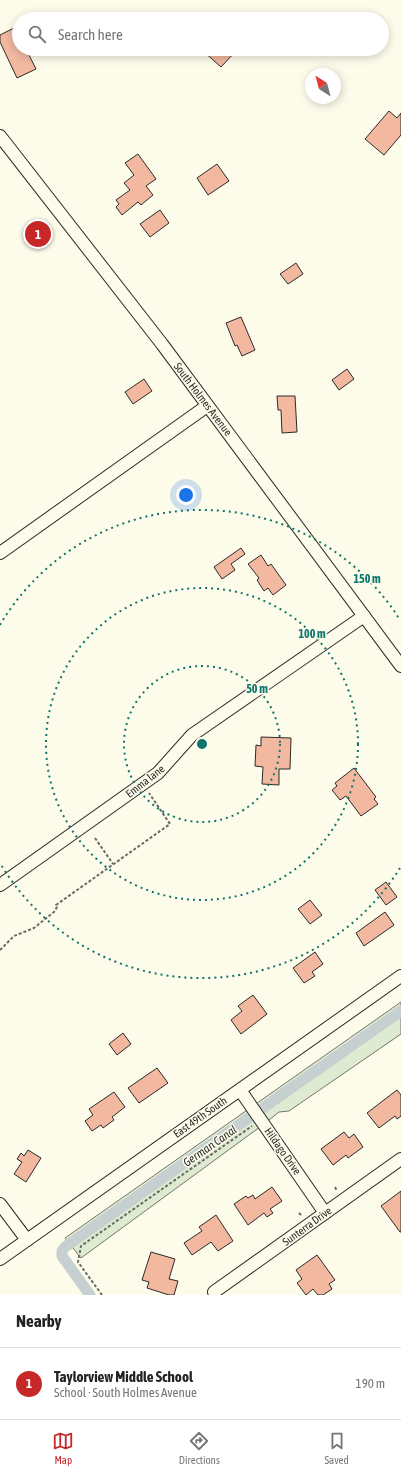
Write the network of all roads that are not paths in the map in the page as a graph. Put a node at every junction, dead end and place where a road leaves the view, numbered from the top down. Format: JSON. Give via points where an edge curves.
{"nodes":[{"id":1,"x":0,"y":136,"type":"edge"},
{"id":2,"x":207,"y":406,"type":"junction"},
{"id":3,"x":0,"y":553,"type":"edge"},
{"id":4,"x":364,"y":616,"type":"junction"},
{"id":5,"x":401,"y":666,"type":"edge"},
{"id":6,"x":0,"y":885,"type":"edge"},
{"id":7,"x":401,"y":976,"type":"edge"},
{"id":8,"x":240,"y":1090,"type":"junction"},
{"id":9,"x":401,"y":1159,"type":"edge"},
{"id":10,"x":0,"y":1204,"type":"edge"},
{"id":11,"x":325,"y":1213,"type":"junction"},
{"id":12,"x":27,"y":1240,"type":"junction"},
{"id":13,"x":0,"y":1259,"type":"edge"},
{"id":14,"x":214,"y":1292,"type":"dead end"}],
"edges":[{"from":1,"to":2,"type":"street","name":"South Holmes Avenue","via":[[162,344]]},
{"from":2,"to":3,"type":"street"},
{"from":2,"to":4,"type":"street","name":"South Holmes Avenue"},
{"from":4,"to":5,"type":"street","name":"South Holmes Avenue"},
{"from":4,"to":6,"type":"street","name":"Emma lane","via":[[192,735],[158,773]]},
{"from":7,"to":8,"type":"street","name":"East 49th South"},
{"from":8,"to":11,"type":"street","name":"Hildago Drive"},
{"from":8,"to":12,"type":"street","name":"East 49th South"},
{"from":9,"to":11,"type":"street","name":"Sunterra Drive"},
{"from":10,"to":12,"type":"street"},
{"from":11,"to":14,"type":"street","name":"Sunterra Drive"},
{"from":12,"to":13,"type":"street","name":"East 49th South"}]}
